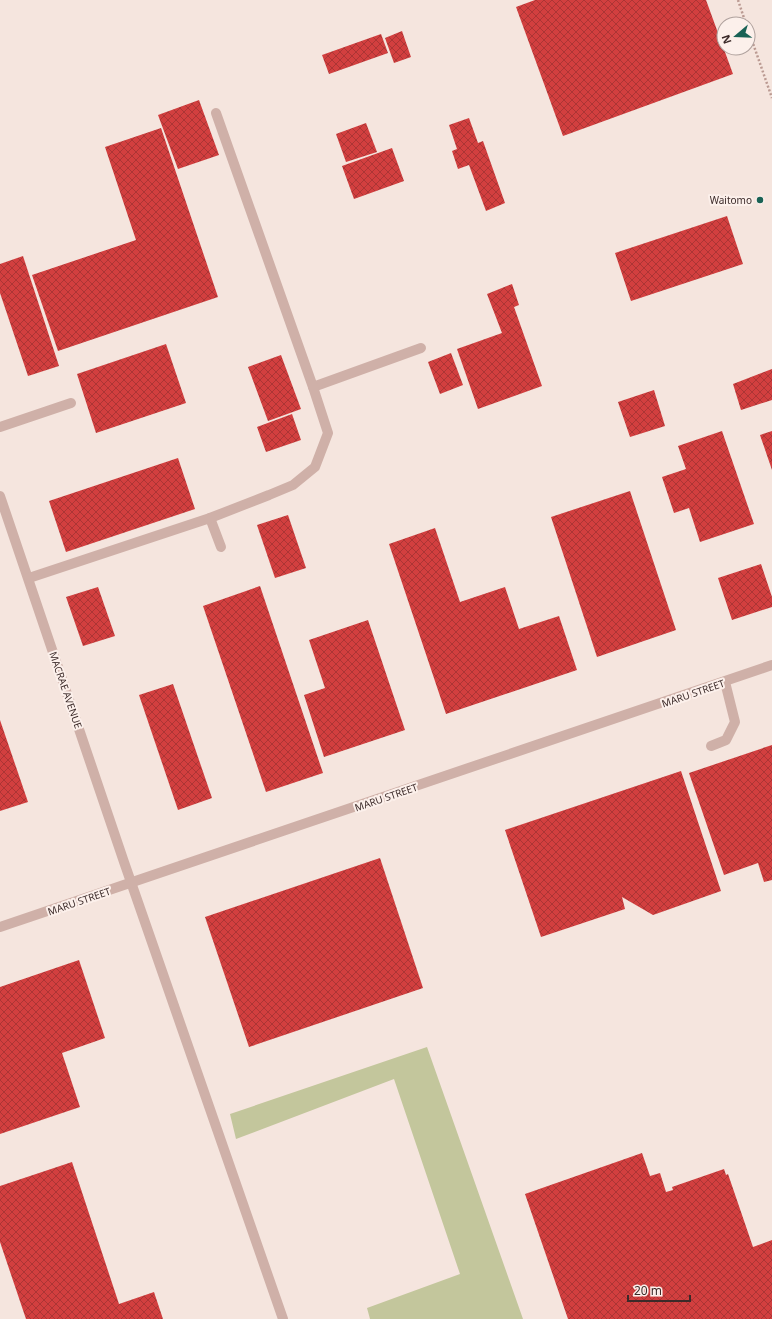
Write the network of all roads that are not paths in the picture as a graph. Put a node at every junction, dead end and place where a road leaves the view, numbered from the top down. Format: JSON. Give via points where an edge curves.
{"nodes":[{"id":1,"x":216,"y":113,"type":"dead end"},
{"id":2,"x":422,"y":348,"type":"dead end"},
{"id":3,"x":313,"y":386,"type":"junction"},
{"id":4,"x":72,"y":403,"type":"dead end"},
{"id":5,"x":0,"y":427,"type":"edge"},
{"id":6,"x":0,"y":496,"type":"edge"},
{"id":7,"x":210,"y":518,"type":"junction"},
{"id":8,"x":221,"y":547,"type":"dead end"},
{"id":9,"x":29,"y":578,"type":"junction"},
{"id":10,"x":772,"y":665,"type":"edge"},
{"id":11,"x":725,"y":682,"type":"junction"},
{"id":12,"x":711,"y":746,"type":"dead end"},
{"id":13,"x":132,"y":883,"type":"junction"},
{"id":14,"x":0,"y":927,"type":"edge"},
{"id":15,"x":283,"y":1319,"type":"edge"}],
"edges":[{"from":1,"to":3,"type":"street"},
{"from":2,"to":3,"type":"street"},
{"from":3,"to":7,"type":"street","via":[[328,433],[315,467],[293,484]]},
{"from":4,"to":5,"type":"street"},
{"from":6,"to":9,"type":"street","name":"MACRAE AVENUE"},
{"from":7,"to":8,"type":"street"},
{"from":7,"to":9,"type":"street"},
{"from":9,"to":13,"type":"street","name":"MACRAE AVENUE"},
{"from":10,"to":11,"type":"street","name":"MARU STREET"},
{"from":11,"to":12,"type":"street","via":[[735,722],[726,740]]},
{"from":11,"to":13,"type":"street","name":"MARU STREET"},
{"from":13,"to":14,"type":"street","name":"MARU STREET"},
{"from":13,"to":15,"type":"street","name":"MACRAE AVENUE"}]}
